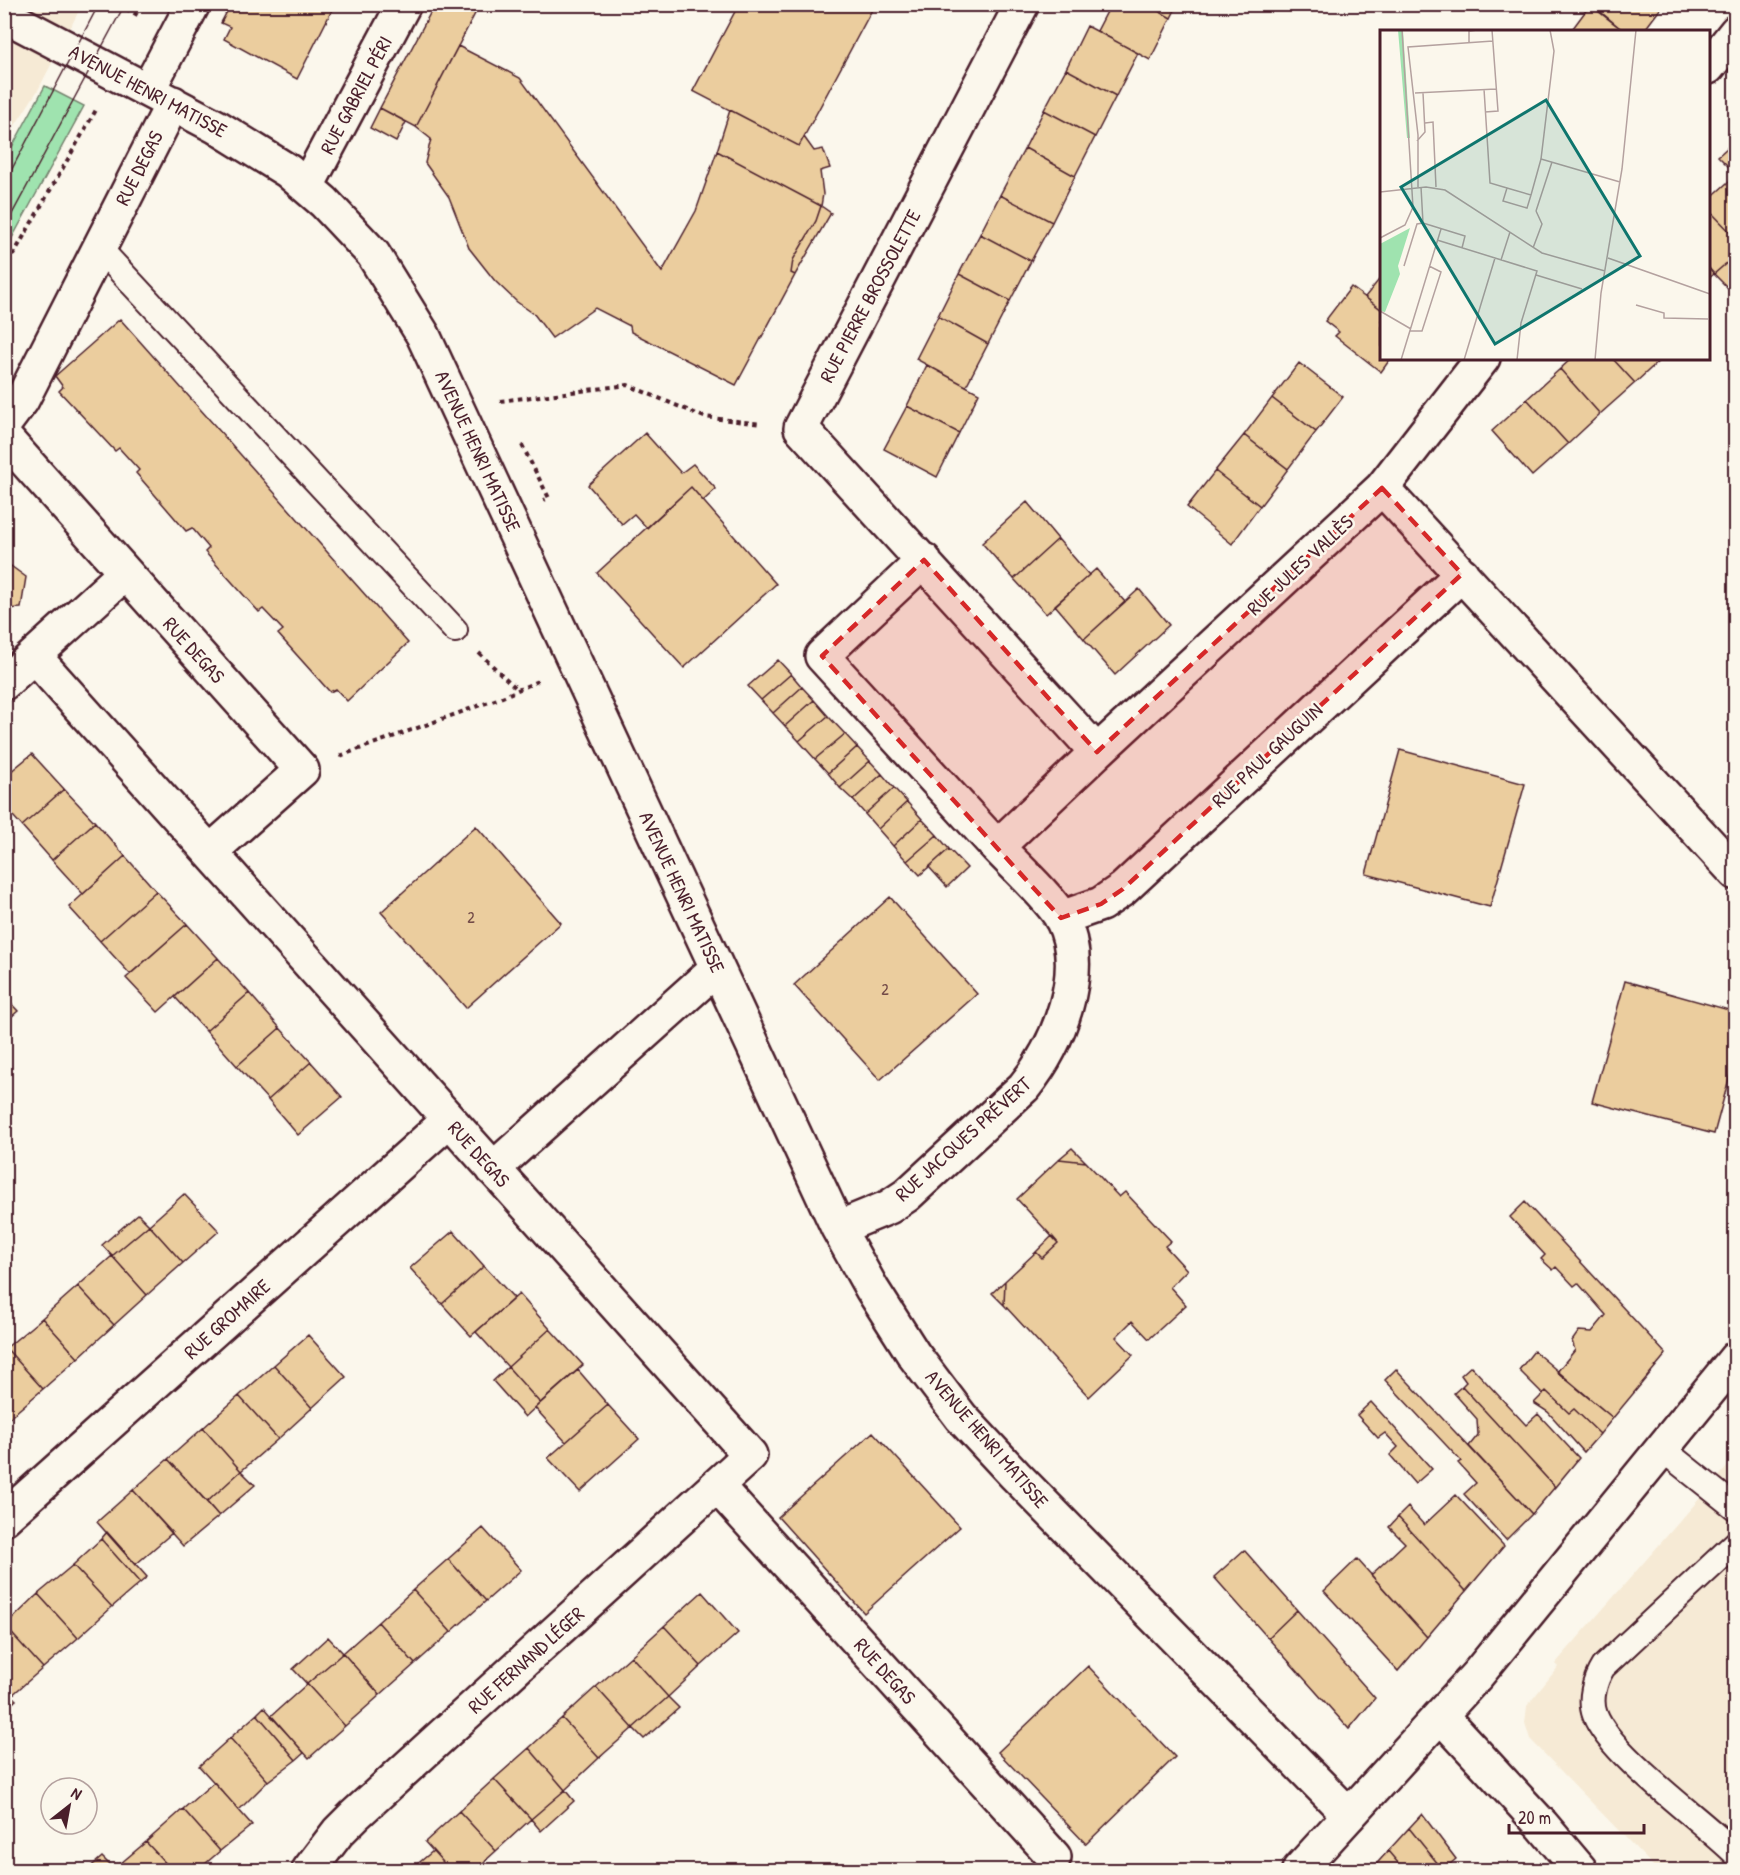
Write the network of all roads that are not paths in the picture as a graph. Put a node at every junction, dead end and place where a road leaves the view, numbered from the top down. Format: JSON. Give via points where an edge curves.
{"nodes":[{"id":1,"x":193,"y":4,"type":"edge"},
{"id":2,"x":404,"y":4,"type":"edge"},
{"id":3,"x":1022,"y":4,"type":"edge"},
{"id":4,"x":4,"y":15,"type":"edge"},
{"id":5,"x":1736,"y":32,"type":"edge"},
{"id":6,"x":1710,"y":64,"type":"edge"},
{"id":7,"x":160,"y":96,"type":"junction"},
{"id":8,"x":307,"y":186,"type":"junction"},
{"id":9,"x":98,"y":247,"type":"junction"},
{"id":10,"x":1481,"y":360,"type":"edge"},
{"id":11,"x":4,"y":424,"type":"edge"},
{"id":12,"x":4,"y":437,"type":"edge"},
{"id":13,"x":1382,"y":488,"type":"junction"},
{"id":14,"x":924,"y":560,"type":"junction"},
{"id":15,"x":125,"y":573,"type":"junction"},
{"id":16,"x":1462,"y":574,"type":"junction"},
{"id":17,"x":454,"y":630,"type":"road end"},
{"id":18,"x":34,"y":656,"type":"junction"},
{"id":19,"x":4,"y":683,"type":"edge"},
{"id":20,"x":1097,"y":752,"type":"junction"},
{"id":21,"x":997,"y":847,"type":"junction"},
{"id":22,"x":210,"y":852,"type":"junction"},
{"id":23,"x":1736,"y":873,"type":"edge"},
{"id":24,"x":1061,"y":918,"type":"junction"},
{"id":25,"x":717,"y":968,"type":"junction"},
{"id":26,"x":449,"y":1120,"type":"junction"},
{"id":27,"x":493,"y":1170,"type":"junction"},
{"id":28,"x":838,"y":1228,"type":"junction"},
{"id":29,"x":1736,"y":1358,"type":"edge"},
{"id":30,"x":1662,"y":1449,"type":"junction"},
{"id":31,"x":750,"y":1455,"type":"joint"},
{"id":32,"x":717,"y":1486,"type":"junction"},
{"id":33,"x":1736,"y":1508,"type":"edge"},
{"id":34,"x":4,"y":1518,"type":"edge"},
{"id":35,"x":1736,"y":1544,"type":"edge"},
{"id":36,"x":1442,"y":1716,"type":"junction"},
{"id":37,"x":1349,"y":1815,"type":"junction"},
{"id":38,"x":1736,"y":1854,"type":"edge"},
{"id":39,"x":1054,"y":1857,"type":"dead end"},
{"id":40,"x":309,"y":1870,"type":"edge"},
{"id":41,"x":1299,"y":1870,"type":"edge"},
{"id":42,"x":1580,"y":1870,"type":"edge"}],
"edges":[{"from":1,"to":7,"type":"street"},
{"from":2,"to":8,"type":"street","name":"RUE GABRIEL PÉRI"},
{"from":3,"to":14,"type":"street","name":"RUE PIERRE BROSSOLETTE","via":[[801,428]]},
{"from":4,"to":7,"type":"street","name":"AVENUE HENRI MATISSE"},
{"from":5,"to":6,"type":"street"},
{"from":7,"to":8,"type":"street","name":"AVENUE HENRI MATISSE","via":[[255,149]]},
{"from":7,"to":9,"type":"street","name":"RUE DEGAS"},
{"from":8,"to":25,"type":"street","name":"AVENUE HENRI MATISSE","via":[[373,254],[411,312]]},
{"from":9,"to":11,"type":"street","name":"RUE DEGAS","via":[[21,400]]},
{"from":9,"to":17,"type":"lane"},
{"from":10,"to":13,"type":"street","name":"RUE JULES VALLÈS"},
{"from":12,"to":15,"type":"street","name":"RUE DEGAS"},
{"from":13,"to":16,"type":"street"},
{"from":13,"to":20,"type":"street","name":"RUE JULES VALLÈS"},
{"from":14,"to":20,"type":"street"},
{"from":14,"to":21,"type":"street","via":[[822,656]]},
{"from":15,"to":18,"type":"street"},
{"from":15,"to":22,"type":"street","name":"RUE DEGAS","via":[[302,770]]},
{"from":16,"to":23,"type":"street"},
{"from":16,"to":24,"type":"street","name":"RUE PAUL GAUGUIN","via":[[1123,889],[1101,904]]},
{"from":18,"to":19,"type":"street"},
{"from":18,"to":22,"type":"street","name":"RUE DEGAS"},
{"from":20,"to":21,"type":"street"},
{"from":21,"to":24,"type":"street"},
{"from":22,"to":26,"type":"street","name":"RUE DEGAS"},
{"from":24,"to":28,"type":"street","name":"RUE JACQUES PRÉVERT","via":[[1072,966],[1059,1030],[1038,1069],[985,1124],[906,1194],[889,1207]]},
{"from":25,"to":27,"type":"street"},
{"from":25,"to":28,"type":"street","name":"AVENUE HENRI MATISSE"},
{"from":26,"to":27,"type":"street","name":"RUE DEGAS"},
{"from":26,"to":34,"type":"street","name":"RUE GROMAIRE"},
{"from":27,"to":31,"type":"street","name":"RUE DEGAS"},
{"from":28,"to":37,"type":"street","name":"AVENUE HENRI MATISSE","via":[[894,1324],[961,1417]]},
{"from":29,"to":30,"type":"street"},
{"from":30,"to":33,"type":"lane"},
{"from":30,"to":36,"type":"street"},
{"from":31,"to":32,"type":"street","name":"RUE FERNAND LÉGER"},
{"from":32,"to":39,"type":"street","name":"RUE DEGAS"},
{"from":32,"to":40,"type":"street","name":"RUE FERNAND LÉGER","via":[[356,1815]]},
{"from":35,"to":38,"type":"lane","via":[[1603,1667],[1594,1682],[1594,1713],[1616,1745]]},
{"from":36,"to":37,"type":"street"},
{"from":36,"to":42,"type":"street"},
{"from":37,"to":41,"type":"street"}]}
